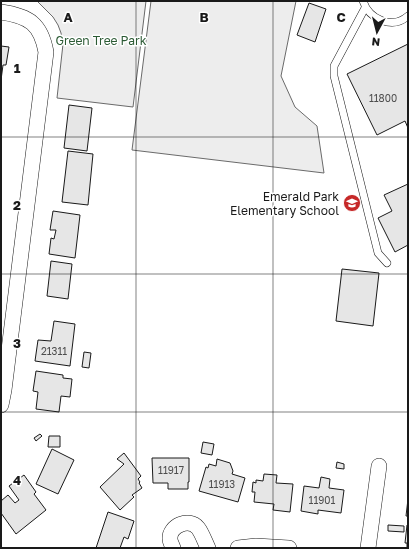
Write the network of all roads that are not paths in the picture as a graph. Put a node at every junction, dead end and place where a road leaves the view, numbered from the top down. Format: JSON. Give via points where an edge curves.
{"nodes":[{"id":1,"x":364,"y":4,"type":"edge"},
{"id":2,"x":1,"y":12,"type":"edge"},
{"id":3,"x":408,"y":16,"type":"edge"},
{"id":4,"x":387,"y":263,"type":"dead end"},
{"id":5,"x":1,"y":405,"type":"edge"},
{"id":6,"x":379,"y":466,"type":"dead end"},
{"id":7,"x":173,"y":548,"type":"edge"},
{"id":8,"x":208,"y":548,"type":"edge"},
{"id":9,"x":238,"y":548,"type":"edge"},
{"id":10,"x":289,"y":548,"type":"edge"},
{"id":11,"x":368,"y":548,"type":"edge"}],
"edges":[{"from":1,"to":3,"type":"lane","via":[[373,16],[383,22],[394,22]]},
{"from":1,"to":4,"type":"lane","via":[[334,66],[334,76],[378,252]]},
{"from":2,"to":5,"type":"street","via":[[31,22],[42,34],[46,52]]},
{"from":6,"to":11,"type":"street"},
{"from":7,"to":8,"type":"street","via":[[171,533],[179,524],[186,523],[198,527]]},
{"from":9,"to":10,"type":"street"}]}
